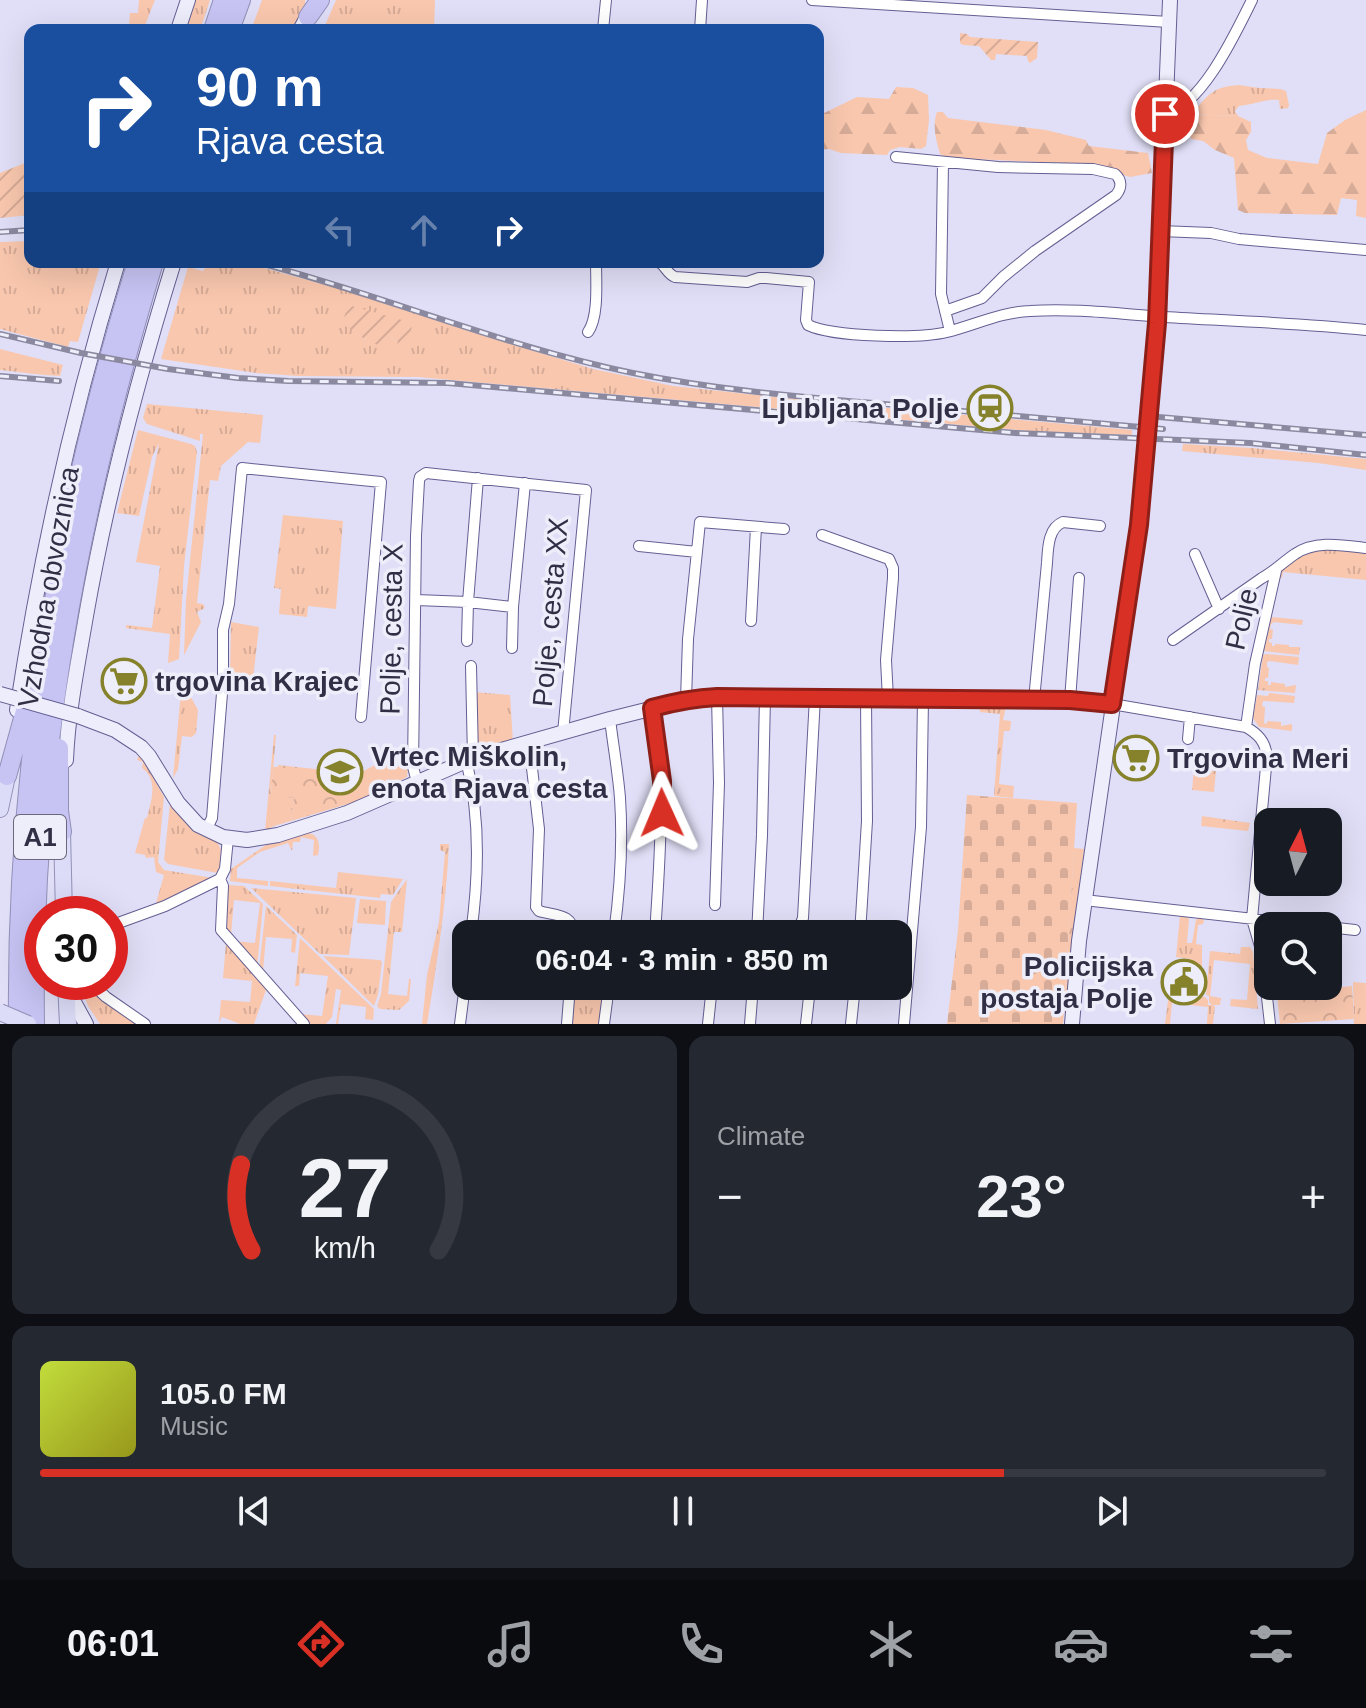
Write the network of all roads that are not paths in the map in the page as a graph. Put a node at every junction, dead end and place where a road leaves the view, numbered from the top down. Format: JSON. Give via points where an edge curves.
{"nodes":[{"id":1,"x":188,"y":0,"type":"edge"},
{"id":2,"x":223,"y":0,"type":"edge"},
{"id":3,"x":241,"y":0,"type":"edge"},
{"id":4,"x":320,"y":0,"type":"edge"},
{"id":5,"x":606,"y":0,"type":"edge"},
{"id":6,"x":702,"y":0,"type":"edge"},
{"id":7,"x":812,"y":0,"type":"edge"},
{"id":8,"x":1170,"y":0,"type":"edge"},
{"id":9,"x":1252,"y":0,"type":"edge"},
{"id":10,"x":307,"y":16,"type":"edge"},
{"id":11,"x":1169,"y":22,"type":"junction"},
{"id":12,"x":180,"y":24,"type":"edge"},
{"id":13,"x":215,"y":24,"type":"edge"},
{"id":14,"x":232,"y":24,"type":"edge"},
{"id":15,"x":604,"y":24,"type":"edge"},
{"id":16,"x":700,"y":24,"type":"edge"},
{"id":17,"x":1165,"y":114,"type":"junction"},
{"id":18,"x":896,"y":157,"type":"dead end"},
{"id":19,"x":943,"y":162,"type":"junction"},
{"id":20,"x":1160,"y":231,"type":"junction"},
{"id":21,"x":1366,"y":250,"type":"edge"},
{"id":22,"x":116,"y":268,"type":"edge"},
{"id":23,"x":131,"y":268,"type":"edge"},
{"id":24,"x":135,"y":268,"type":"edge"},
{"id":25,"x":152,"y":268,"type":"edge"},
{"id":26,"x":172,"y":268,"type":"edge"},
{"id":27,"x":596,"y":268,"type":"edge"},
{"id":28,"x":666,"y":268,"type":"edge"},
{"id":29,"x":131,"y":281,"type":"junction"},
{"id":30,"x":945,"y":311,"type":"junction"},
{"id":31,"x":1157,"y":316,"type":"junction"},
{"id":32,"x":1366,"y":330,"type":"edge"},
{"id":33,"x":950,"y":331,"type":"junction"},
{"id":34,"x":588,"y":332,"type":"dead end"},
{"id":35,"x":478,"y":478,"type":"junction"},
{"id":36,"x":525,"y":483,"type":"junction"},
{"id":37,"x":1100,"y":526,"type":"dead end"},
{"id":38,"x":756,"y":527,"type":"junction"},
{"id":39,"x":784,"y":529,"type":"dead end"},
{"id":40,"x":822,"y":535,"type":"dead end"},
{"id":41,"x":639,"y":546,"type":"dead end"},
{"id":42,"x":1366,"y":548,"type":"edge"},
{"id":43,"x":697,"y":552,"type":"junction"},
{"id":44,"x":1195,"y":554,"type":"dead end"},
{"id":45,"x":1276,"y":571,"type":"junction"},
{"id":46,"x":1079,"y":578,"type":"dead end"},
{"id":47,"x":416,"y":600,"type":"junction"},
{"id":48,"x":468,"y":602,"type":"junction"},
{"id":49,"x":513,"y":607,"type":"junction"},
{"id":50,"x":1219,"y":609,"type":"junction"},
{"id":51,"x":751,"y":621,"type":"dead end"},
{"id":52,"x":47,"y":637,"type":"junction"},
{"id":53,"x":1173,"y":640,"type":"dead end"},
{"id":54,"x":467,"y":641,"type":"dead end"},
{"id":55,"x":512,"y":648,"type":"dead end"},
{"id":56,"x":62,"y":650,"type":"junction"},
{"id":57,"x":471,"y":666,"type":"dead end"},
{"id":58,"x":0,"y":694,"type":"edge"},
{"id":59,"x":717,"y":697,"type":"junction"},
{"id":60,"x":765,"y":697,"type":"junction"},
{"id":61,"x":815,"y":697,"type":"junction"},
{"id":62,"x":866,"y":698,"type":"junction"},
{"id":63,"x":888,"y":699,"type":"junction"},
{"id":64,"x":923,"y":699,"type":"junction"},
{"id":65,"x":686,"y":700,"type":"junction"},
{"id":66,"x":1034,"y":700,"type":"junction"},
{"id":67,"x":1070,"y":700,"type":"junction"},
{"id":68,"x":1112,"y":704,"type":"junction"},
{"id":69,"x":652,"y":708,"type":"junction"},
{"id":70,"x":361,"y":717,"type":"dead end"},
{"id":71,"x":1190,"y":717,"type":"junction"},
{"id":72,"x":610,"y":719,"type":"junction"},
{"id":73,"x":1246,"y":727,"type":"junction"},
{"id":74,"x":563,"y":733,"type":"junction"},
{"id":75,"x":1188,"y":739,"type":"dead end"},
{"id":76,"x":529,"y":742,"type":"junction"},
{"id":77,"x":470,"y":759,"type":"junction"},
{"id":78,"x":7,"y":776,"type":"junction"},
{"id":79,"x":417,"y":782,"type":"junction"},
{"id":80,"x":0,"y":809,"type":"edge"},
{"id":81,"x":206,"y":830,"type":"junction"},
{"id":82,"x":62,"y":832,"type":"junction"},
{"id":83,"x":228,"y":838,"type":"junction"},
{"id":84,"x":220,"y":879,"type":"junction"},
{"id":85,"x":64,"y":896,"type":"edge"},
{"id":86,"x":1084,"y":900,"type":"junction"},
{"id":87,"x":715,"y":905,"type":"dead end"},
{"id":88,"x":128,"y":919,"type":"edge"},
{"id":89,"x":1252,"y":919,"type":"junction"},
{"id":90,"x":472,"y":920,"type":"edge"},
{"id":91,"x":569,"y":920,"type":"edge"},
{"id":92,"x":615,"y":920,"type":"edge"},
{"id":93,"x":656,"y":920,"type":"edge"},
{"id":94,"x":758,"y":920,"type":"edge"},
{"id":95,"x":802,"y":920,"type":"edge"},
{"id":96,"x":861,"y":920,"type":"edge"},
{"id":97,"x":1342,"y":929,"type":"edge"},
{"id":98,"x":1355,"y":930,"type":"dead end"},
{"id":99,"x":67,"y":1000,"type":"edge"},
{"id":100,"x":73,"y":1000,"type":"edge"},
{"id":101,"x":110,"y":1000,"type":"edge"},
{"id":102,"x":463,"y":1000,"type":"edge"},
{"id":103,"x":569,"y":1000,"type":"edge"},
{"id":104,"x":607,"y":1000,"type":"edge"},
{"id":105,"x":711,"y":1000,"type":"edge"},
{"id":106,"x":752,"y":1000,"type":"edge"},
{"id":107,"x":809,"y":1000,"type":"edge"},
{"id":108,"x":854,"y":1000,"type":"edge"},
{"id":109,"x":0,"y":1012,"type":"edge"},
{"id":110,"x":18,"y":1024,"type":"edge"},
{"id":111,"x":28,"y":1024,"type":"edge"},
{"id":112,"x":35,"y":1024,"type":"edge"},
{"id":113,"x":68,"y":1024,"type":"edge"},
{"id":114,"x":86,"y":1024,"type":"edge"},
{"id":115,"x":145,"y":1024,"type":"edge"},
{"id":116,"x":304,"y":1024,"type":"edge"},
{"id":117,"x":460,"y":1024,"type":"edge"},
{"id":118,"x":567,"y":1024,"type":"edge"},
{"id":119,"x":604,"y":1024,"type":"edge"},
{"id":120,"x":708,"y":1024,"type":"edge"},
{"id":121,"x":750,"y":1024,"type":"edge"},
{"id":122,"x":806,"y":1024,"type":"edge"},
{"id":123,"x":851,"y":1024,"type":"edge"},
{"id":124,"x":904,"y":1024,"type":"edge"},
{"id":125,"x":1072,"y":1024,"type":"edge"},
{"id":126,"x":1270,"y":1024,"type":"edge"}],
"edges":[{"from":1,"to":12,"type":"main road"},
{"from":2,"to":13,"type":"highway"},
{"from":3,"to":14,"type":"highway"},
{"from":4,"to":10,"type":"highway"},
{"from":5,"to":15,"type":"street"},
{"from":6,"to":16,"type":"street"},
{"from":7,"to":11,"type":"street"},
{"from":8,"to":11,"type":"main road"},
{"from":9,"to":17,"type":"street","via":[[1196,93]]},
{"from":11,"to":17,"type":"main road"},
{"from":17,"to":20,"type":"main road"},
{"from":18,"to":19,"type":"street"},
{"from":19,"to":30,"type":"street"},
{"from":19,"to":30,"type":"street","via":[[1093,169],[1115,174],[1120,183],[1116,195],[1035,251],[982,298]]},
{"from":20,"to":21,"type":"street"},
{"from":20,"to":31,"type":"main road"},
{"from":22,"to":78,"type":"main road","via":[[54,503]]},
{"from":23,"to":29,"type":"highway"},
{"from":24,"to":29,"type":"highway","name":"Vzhodna obvoznica","number":"A1"},
{"from":25,"to":56,"type":"highway","name":"Vzhodna obvoznica","number":"A1","via":[[94,483]]},
{"from":26,"to":82,"type":"main road","via":[[125,435],[93,575],[66,747]]},
{"from":27,"to":34,"type":"street","via":[[594,316]]},
{"from":28,"to":33,"type":"street","via":[[675,277],[809,282],[806,320],[814,328],[897,336]]},
{"from":29,"to":52,"type":"highway","name":"Vzhodna obvoznica","number":"A1","via":[[75,493]]},
{"from":30,"to":33,"type":"street"},
{"from":31,"to":32,"type":"street"},
{"from":31,"to":33,"type":"street","via":[[1029,311]]},
{"from":31,"to":68,"type":"main road","via":[[1139,525]]},
{"from":35,"to":36,"type":"street"},
{"from":35,"to":47,"type":"street","name":"Polje, cesta X","via":[[426,473],[420,477]]},
{"from":35,"to":48,"type":"street"},
{"from":36,"to":49,"type":"street","name":"Polje, cesta XX"},
{"from":36,"to":74,"type":"street","name":"Polje, cesta XX","via":[[586,490]]},
{"from":37,"to":66,"type":"street","via":[[1063,522],[1053,530]]},
{"from":38,"to":39,"type":"street"},
{"from":38,"to":43,"type":"street","via":[[700,522]]},
{"from":38,"to":51,"type":"street"},
{"from":40,"to":63,"type":"street","via":[[892,564]]},
{"from":41,"to":43,"type":"street"},
{"from":42,"to":45,"type":"street","name":"Polje","via":[[1313,545]]},
{"from":43,"to":65,"type":"street"},
{"from":44,"to":50,"type":"street"},
{"from":45,"to":50,"type":"street"},
{"from":45,"to":73,"type":"street","name":"Polje"},
{"from":46,"to":67,"type":"street"},
{"from":47,"to":48,"type":"street","name":"Polje, cesta XX"},
{"from":47,"to":79,"type":"street","name":"Polje, cesta X"},
{"from":48,"to":49,"type":"street","name":"Polje, cesta XX"},
{"from":48,"to":54,"type":"street"},
{"from":49,"to":55,"type":"street","name":"Polje, cesta XX"},
{"from":50,"to":53,"type":"street"},
{"from":52,"to":78,"type":"highway","via":[[35,662]]},
{"from":52,"to":110,"type":"highway","name":"Vzhodna obvoznica","number":"A1","via":[[23,845]]},
{"from":56,"to":82,"type":"highway"},
{"from":56,"to":112,"type":"highway","name":"Vzhodna obvoznica","number":"A1","via":[[40,845]]},
{"from":57,"to":77,"type":"street"},
{"from":58,"to":81,"type":"main road","bridge":true,"via":[[78,716],[141,747],[182,809]]},
{"from":59,"to":60,"type":"main road"},
{"from":59,"to":65,"type":"main road"},
{"from":59,"to":87,"type":"street"},
{"from":60,"to":61,"type":"main road"},
{"from":60,"to":94,"type":"street"},
{"from":61,"to":62,"type":"main road"},
{"from":61,"to":95,"type":"street"},
{"from":62,"to":63,"type":"main road"},
{"from":62,"to":96,"type":"street"},
{"from":63,"to":64,"type":"main road"},
{"from":64,"to":66,"type":"main road"},
{"from":64,"to":124,"type":"street","via":[[921,827]]},
{"from":65,"to":69,"type":"main road"},
{"from":66,"to":67,"type":"main road"},
{"from":67,"to":68,"type":"main road"},
{"from":68,"to":71,"type":"street"},
{"from":68,"to":86,"type":"main road"},
{"from":69,"to":72,"type":"main road"},
{"from":69,"to":93,"type":"street","via":[[662,781]]},
{"from":70,"to":81,"type":"street","via":[[381,482],[242,468],[223,630],[212,818]]},
{"from":71,"to":73,"type":"street"},
{"from":71,"to":75,"type":"street"},
{"from":72,"to":74,"type":"main road"},
{"from":72,"to":92,"type":"street","via":[[621,819]]},
{"from":73,"to":89,"type":"street","via":[[1261,738],[1267,756]]},
{"from":74,"to":76,"type":"main road"},
{"from":76,"to":77,"type":"main road"},
{"from":76,"to":91,"type":"street","via":[[539,829],[536,907]]},
{"from":77,"to":79,"type":"main road"},
{"from":77,"to":90,"type":"street","via":[[477,830]]},
{"from":78,"to":80,"type":"main road"},
{"from":79,"to":83,"type":"main road","via":[[285,833]]},
{"from":81,"to":83,"type":"main road"},
{"from":82,"to":85,"type":"main road"},
{"from":83,"to":84,"type":"street"},
{"from":84,"to":88,"type":"street"},
{"from":84,"to":116,"type":"street","via":[[223,935]]},
{"from":86,"to":89,"type":"street"},
{"from":86,"to":125,"type":"main road"},
{"from":89,"to":126,"type":"street","via":[[1262,953]]},
{"from":97,"to":98,"type":"street"},
{"from":99,"to":113,"type":"main road"},
{"from":100,"to":114,"type":"main road"},
{"from":101,"to":115,"type":"street"},
{"from":102,"to":117,"type":"street"},
{"from":103,"to":118,"type":"street"},
{"from":104,"to":119,"type":"street"},
{"from":105,"to":120,"type":"street"},
{"from":106,"to":121,"type":"street"},
{"from":107,"to":122,"type":"street"},
{"from":108,"to":123,"type":"street"},
{"from":109,"to":111,"type":"main road","bridge":true}]}
